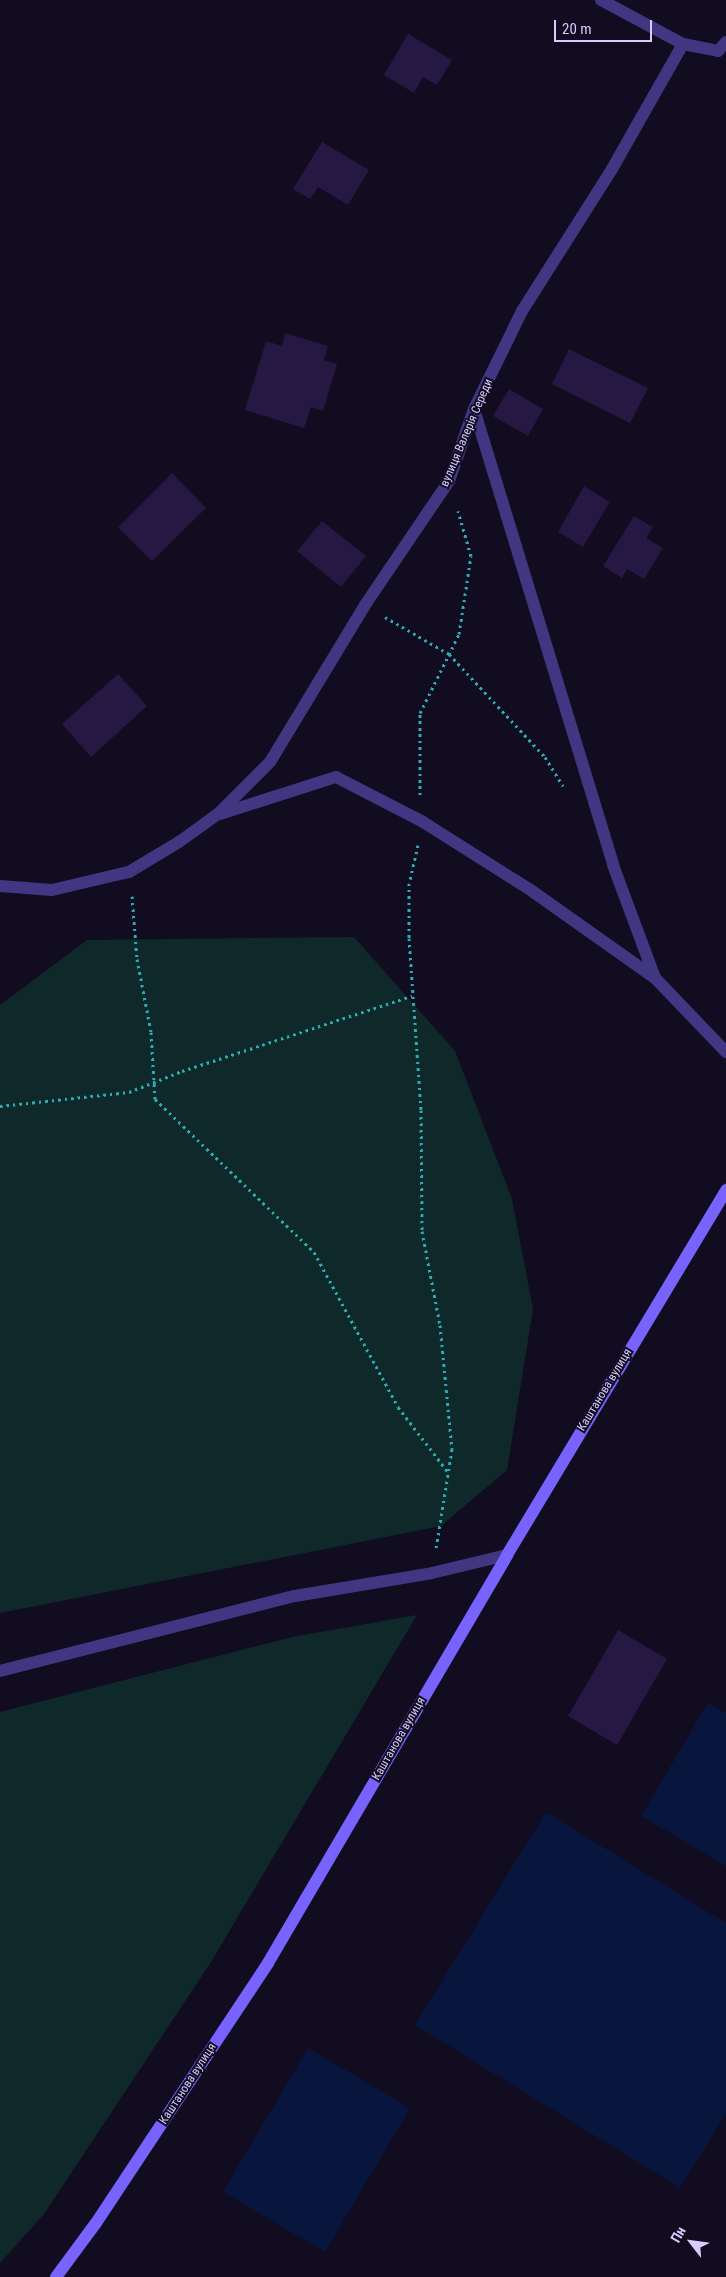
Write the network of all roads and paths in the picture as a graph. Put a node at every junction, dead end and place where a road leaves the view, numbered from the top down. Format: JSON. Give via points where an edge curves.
{"nodes":[{"id":1,"x":601,"y":0,"type":"edge"},
{"id":2,"x":683,"y":44,"type":"junction"},
{"id":3,"x":723,"y":49,"type":"edge"},
{"id":4,"x":474,"y":409,"type":"junction"},
{"id":5,"x":449,"y":481,"type":"junction"},
{"id":6,"x":365,"y":605,"type":"junction"},
{"id":7,"x":449,"y":654,"type":"junction"},
{"id":8,"x":566,"y":790,"type":"dead end"},
{"id":9,"x":218,"y":814,"type":"junction"},
{"id":10,"x":423,"y":822,"type":"junction"},
{"id":11,"x":129,"y":872,"type":"junction"},
{"id":12,"x":0,"y":886,"type":"edge"},
{"id":13,"x":655,"y":978,"type":"junction"},
{"id":14,"x":412,"y":996,"type":"junction"},
{"id":15,"x":726,"y":1052,"type":"edge"},
{"id":16,"x":154,"y":1082,"type":"junction"},
{"id":17,"x":0,"y":1106,"type":"edge"},
{"id":18,"x":726,"y":1190,"type":"edge"},
{"id":19,"x":448,"y":1472,"type":"junction"},
{"id":20,"x":507,"y":1555,"type":"junction"},
{"id":21,"x":432,"y":1573,"type":"junction"},
{"id":22,"x":0,"y":1672,"type":"edge"},
{"id":23,"x":56,"y":2277,"type":"edge"}],
"edges":[{"from":1,"to":2,"type":"street"},
{"from":2,"to":3,"type":"street"},
{"from":2,"to":4,"type":"street","name":"вулиця Валерія Середи","via":[[612,170],[522,312]]},
{"from":4,"to":5,"type":"street","name":"вулиця Валерія Середи"},
{"from":4,"to":13,"type":"street","via":[[613,865]]},
{"from":5,"to":6,"type":"street","name":"вулиця Валерія Середи"},
{"from":5,"to":7,"type":"path","via":[[471,556],[459,634]]},
{"from":6,"to":7,"type":"path"},
{"from":6,"to":9,"type":"street","name":"вулиця Валерія Середи","via":[[270,762]]},
{"from":7,"to":8,"type":"path","via":[[545,757]]},
{"from":7,"to":10,"type":"path","via":[[420,713]]},
{"from":9,"to":10,"type":"street","via":[[336,777]]},
{"from":9,"to":11,"type":"street","name":"вулиця Валерія Середи"},
{"from":10,"to":13,"type":"street","via":[[532,891]]},
{"from":10,"to":14,"type":"path","via":[[409,883]]},
{"from":11,"to":12,"type":"street","name":"вулиця Валерія Середи","via":[[52,890]]},
{"from":11,"to":16,"type":"path","via":[[137,959],[151,1032]]},
{"from":13,"to":15,"type":"street"},
{"from":14,"to":16,"type":"path"},
{"from":14,"to":19,"type":"path","via":[[421,1110],[422,1231],[440,1325],[452,1449]]},
{"from":16,"to":17,"type":"path","via":[[129,1092]]},
{"from":16,"to":19,"type":"path","via":[[155,1099],[314,1252],[398,1407]]},
{"from":18,"to":20,"type":"street","name":"Каштанова вулиця"},
{"from":19,"to":21,"type":"path"},
{"from":20,"to":21,"type":"street"},
{"from":20,"to":23,"type":"street","name":"Каштанова вулиця","via":[[268,1963],[96,2223]]},
{"from":21,"to":22,"type":"street","via":[[295,1596]]}]}
